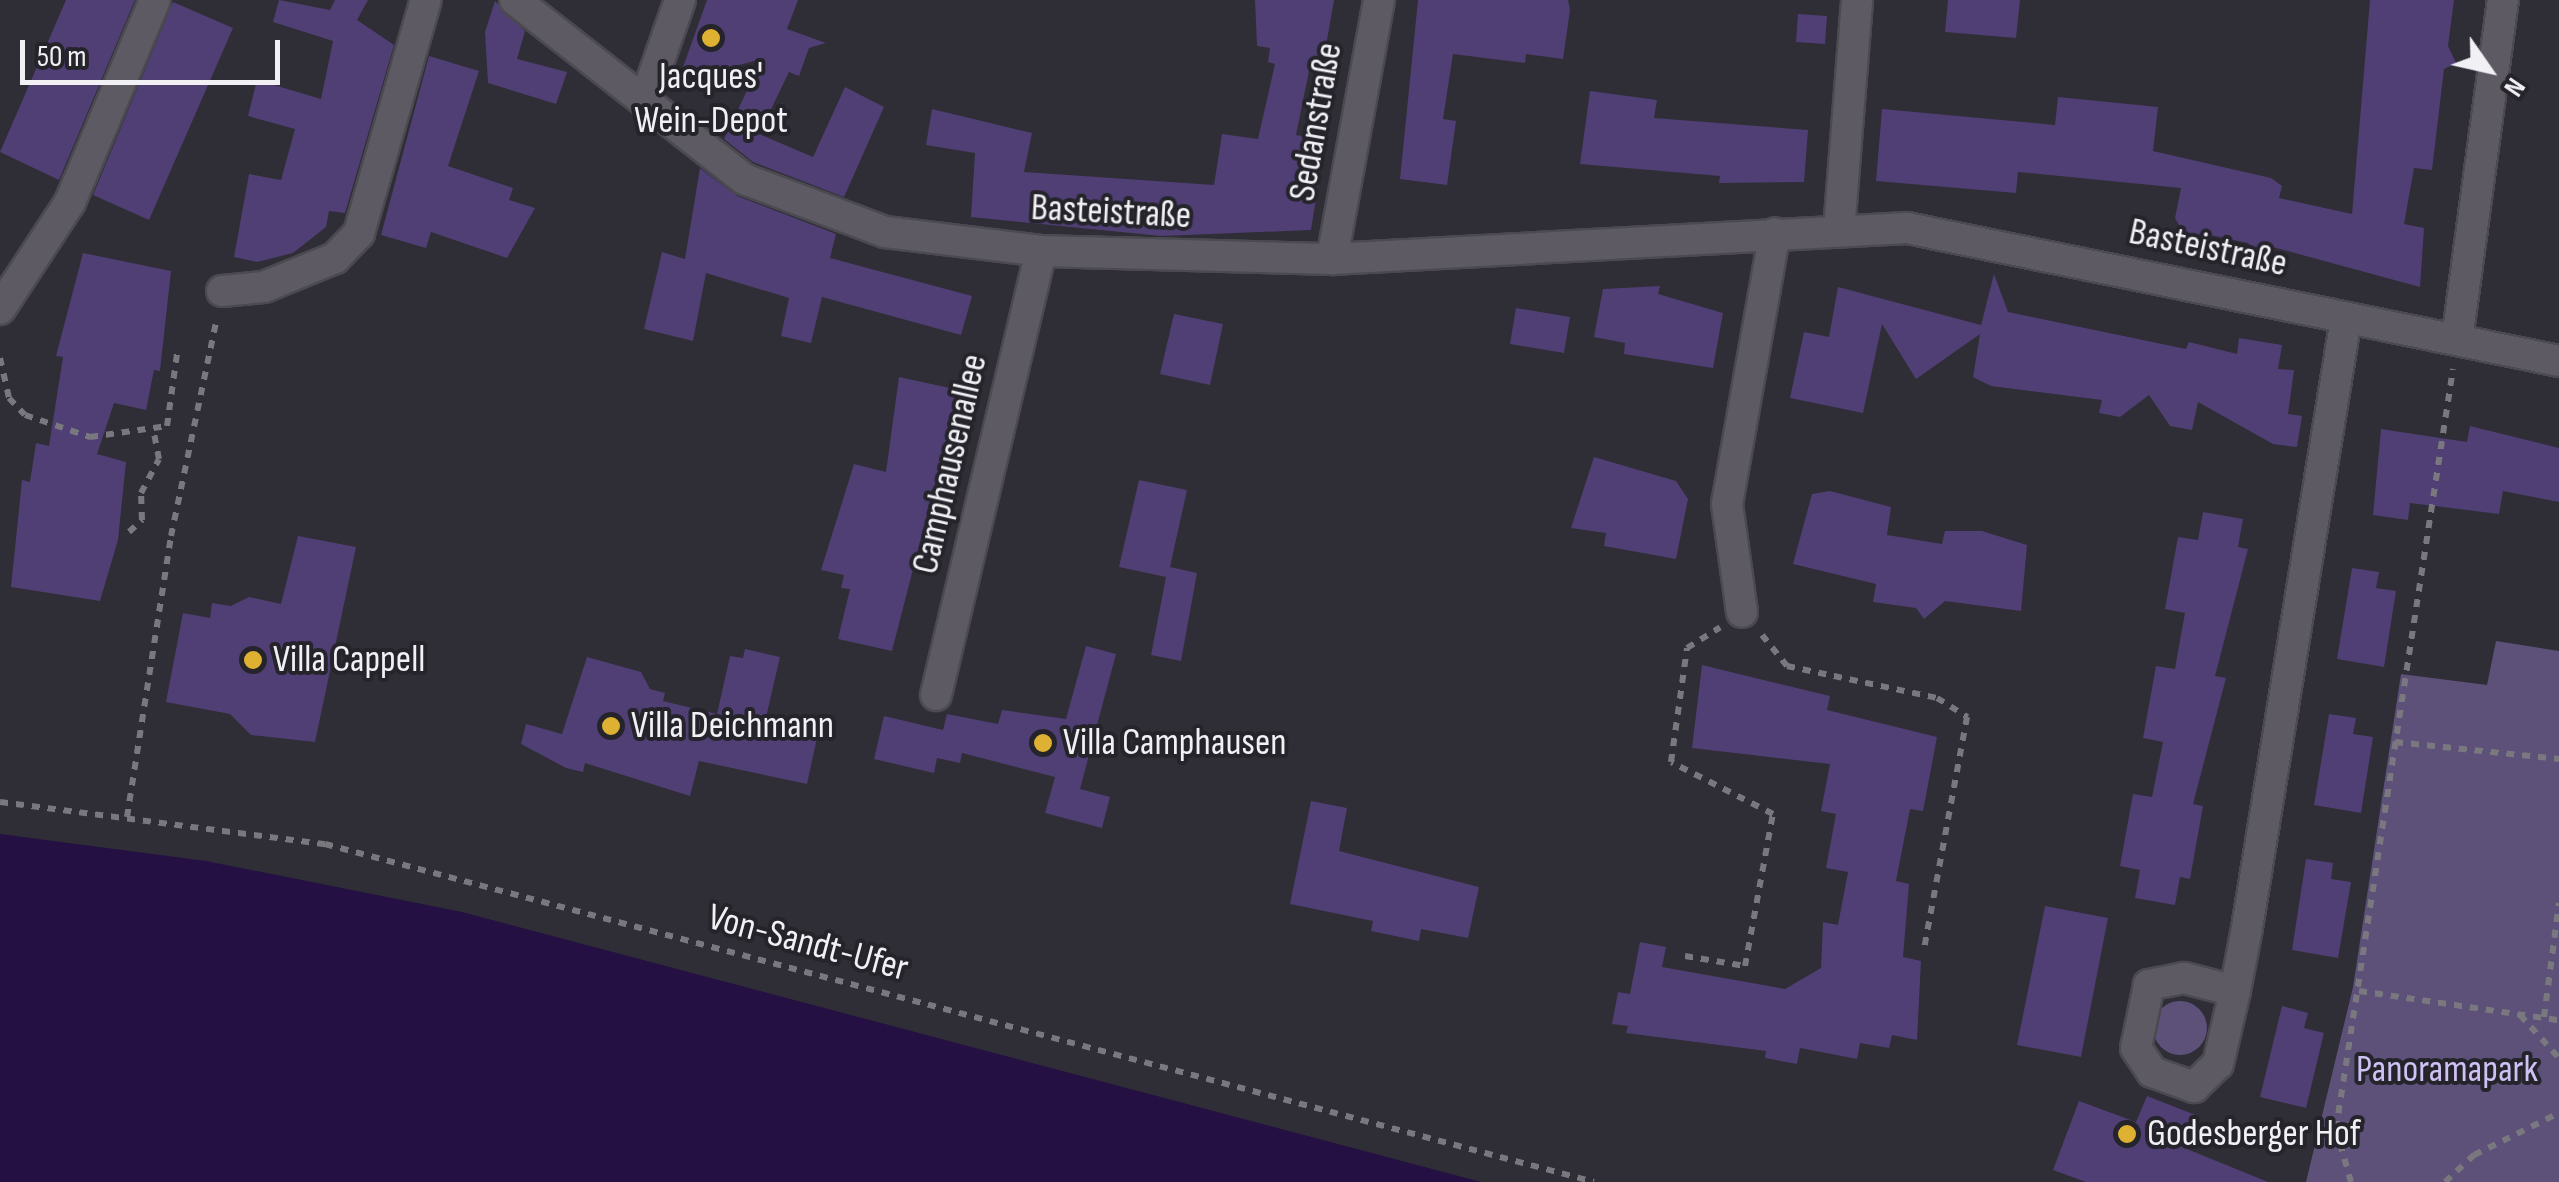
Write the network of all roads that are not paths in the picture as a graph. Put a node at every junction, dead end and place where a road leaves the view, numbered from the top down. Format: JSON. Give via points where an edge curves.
{"nodes":[{"id":1,"x":155,"y":0,"type":"edge"},
{"id":2,"x":426,"y":0,"type":"edge"},
{"id":3,"x":515,"y":0,"type":"edge"},
{"id":4,"x":680,"y":0,"type":"edge"},
{"id":5,"x":1379,"y":0,"type":"edge"},
{"id":6,"x":1857,"y":0,"type":"edge"},
{"id":7,"x":2503,"y":0,"type":"edge"},
{"id":8,"x":646,"y":100,"type":"junction"},
{"id":9,"x":1840,"y":230,"type":"junction"},
{"id":10,"x":1775,"y":234,"type":"junction"},
{"id":11,"x":1042,"y":251,"type":"junction"},
{"id":12,"x":1332,"y":259,"type":"junction"},
{"id":13,"x":222,"y":291,"type":"road end"},
{"id":14,"x":0,"y":309,"type":"edge"},
{"id":15,"x":2346,"y":319,"type":"junction"},
{"id":16,"x":2457,"y":340,"type":"junction"},
{"id":17,"x":2559,"y":361,"type":"edge"},
{"id":18,"x":1742,"y":612,"type":"road end"},
{"id":19,"x":936,"y":695,"type":"dead end"},
{"id":20,"x":2234,"y":991,"type":"dead end"}],
"edges":[{"from":1,"to":14,"type":"street","via":[[70,202]]},
{"from":2,"to":13,"type":"street","via":[[360,233],[335,258],[264,287]]},
{"from":3,"to":8,"type":"street","name":"Basteistraße"},
{"from":4,"to":8,"type":"street"},
{"from":5,"to":12,"type":"street","name":"Sedanstraße"},
{"from":6,"to":9,"type":"street"},
{"from":7,"to":16,"type":"street"},
{"from":8,"to":11,"type":"street","name":"Basteistraße","via":[[744,178],[779,192],[884,232]]},
{"from":9,"to":10,"type":"street","name":"Basteistraße"},
{"from":9,"to":15,"type":"street","name":"Basteistraße","via":[[1907,228]]},
{"from":10,"to":12,"type":"street","name":"Basteistraße"},
{"from":10,"to":18,"type":"street","via":[[1727,504]]},
{"from":11,"to":12,"type":"street","name":"Basteistraße"},
{"from":11,"to":19,"type":"street","name":"Camphausenallee"},
{"from":15,"to":16,"type":"street","name":"Basteistraße"},
{"from":15,"to":20,"type":"street"},
{"from":16,"to":17,"type":"street","name":"Basteistraße"}]}
